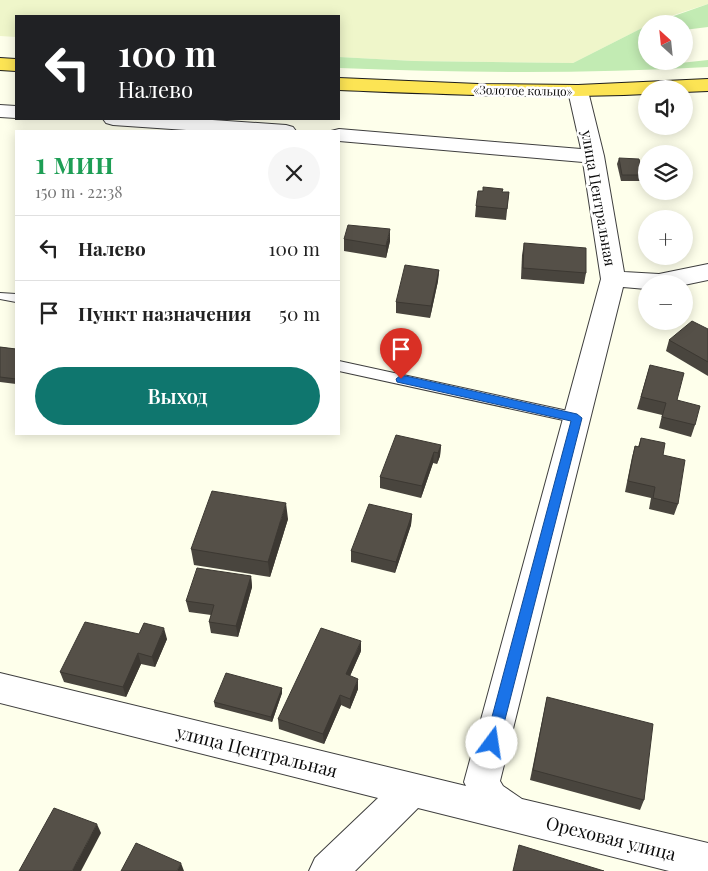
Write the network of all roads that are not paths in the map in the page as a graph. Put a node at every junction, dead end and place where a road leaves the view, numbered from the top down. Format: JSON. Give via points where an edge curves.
{"nodes":[{"id":1,"x":0,"y":64,"type":"edge"},
{"id":2,"x":15,"y":65,"type":"edge"},
{"id":3,"x":340,"y":84,"type":"edge"},
{"id":4,"x":708,"y":85,"type":"edge"},
{"id":5,"x":578,"y":90,"type":"junction"},
{"id":6,"x":0,"y":111,"type":"edge"},
{"id":7,"x":15,"y":112,"type":"edge"},
{"id":8,"x":127,"y":120,"type":"edge"},
{"id":9,"x":272,"y":130,"type":"edge"},
{"id":10,"x":340,"y":135,"type":"edge"},
{"id":11,"x":593,"y":156,"type":"junction"},
{"id":12,"x":708,"y":272,"type":"edge"},
{"id":13,"x":613,"y":279,"type":"junction"},
{"id":14,"x":2,"y":296,"type":"dead end"},
{"id":15,"x":15,"y":298,"type":"edge"},
{"id":16,"x":340,"y":366,"type":"edge"},
{"id":17,"x":577,"y":418,"type":"junction"},
{"id":18,"x":0,"y":688,"type":"edge"},
{"id":19,"x":412,"y":790,"type":"junction"},
{"id":20,"x":514,"y":815,"type":"junction"},
{"id":21,"x":708,"y":862,"type":"edge"},
{"id":22,"x":328,"y":871,"type":"edge"}],
"edges":[{"from":1,"to":2,"type":"highway"},
{"from":3,"to":5,"type":"highway","name":"«Золотое кольцо»","via":[[478,90]]},
{"from":4,"to":5,"type":"highway","name":"«Золотое кольцо»"},
{"from":5,"to":11,"type":"street","name":"улица Центральная"},
{"from":6,"to":7,"type":"street"},
{"from":8,"to":9,"type":"street"},
{"from":10,"to":11,"type":"street"},
{"from":11,"to":13,"type":"street","name":"улица Центральная"},
{"from":12,"to":13,"type":"street","via":[[658,282]]},
{"from":13,"to":17,"type":"street","name":"улица Центральная"},
{"from":14,"to":15,"type":"lane"},
{"from":16,"to":17,"type":"lane"},
{"from":17,"to":20,"type":"street","name":"улица Центральная","via":[[482,782],[490,798]]},
{"from":18,"to":19,"type":"street","name":"улица Центральная"},
{"from":19,"to":20,"type":"street","name":"улица Центральная"},
{"from":19,"to":22,"type":"street"},
{"from":20,"to":21,"type":"street","name":"Ореховая улица"}]}
